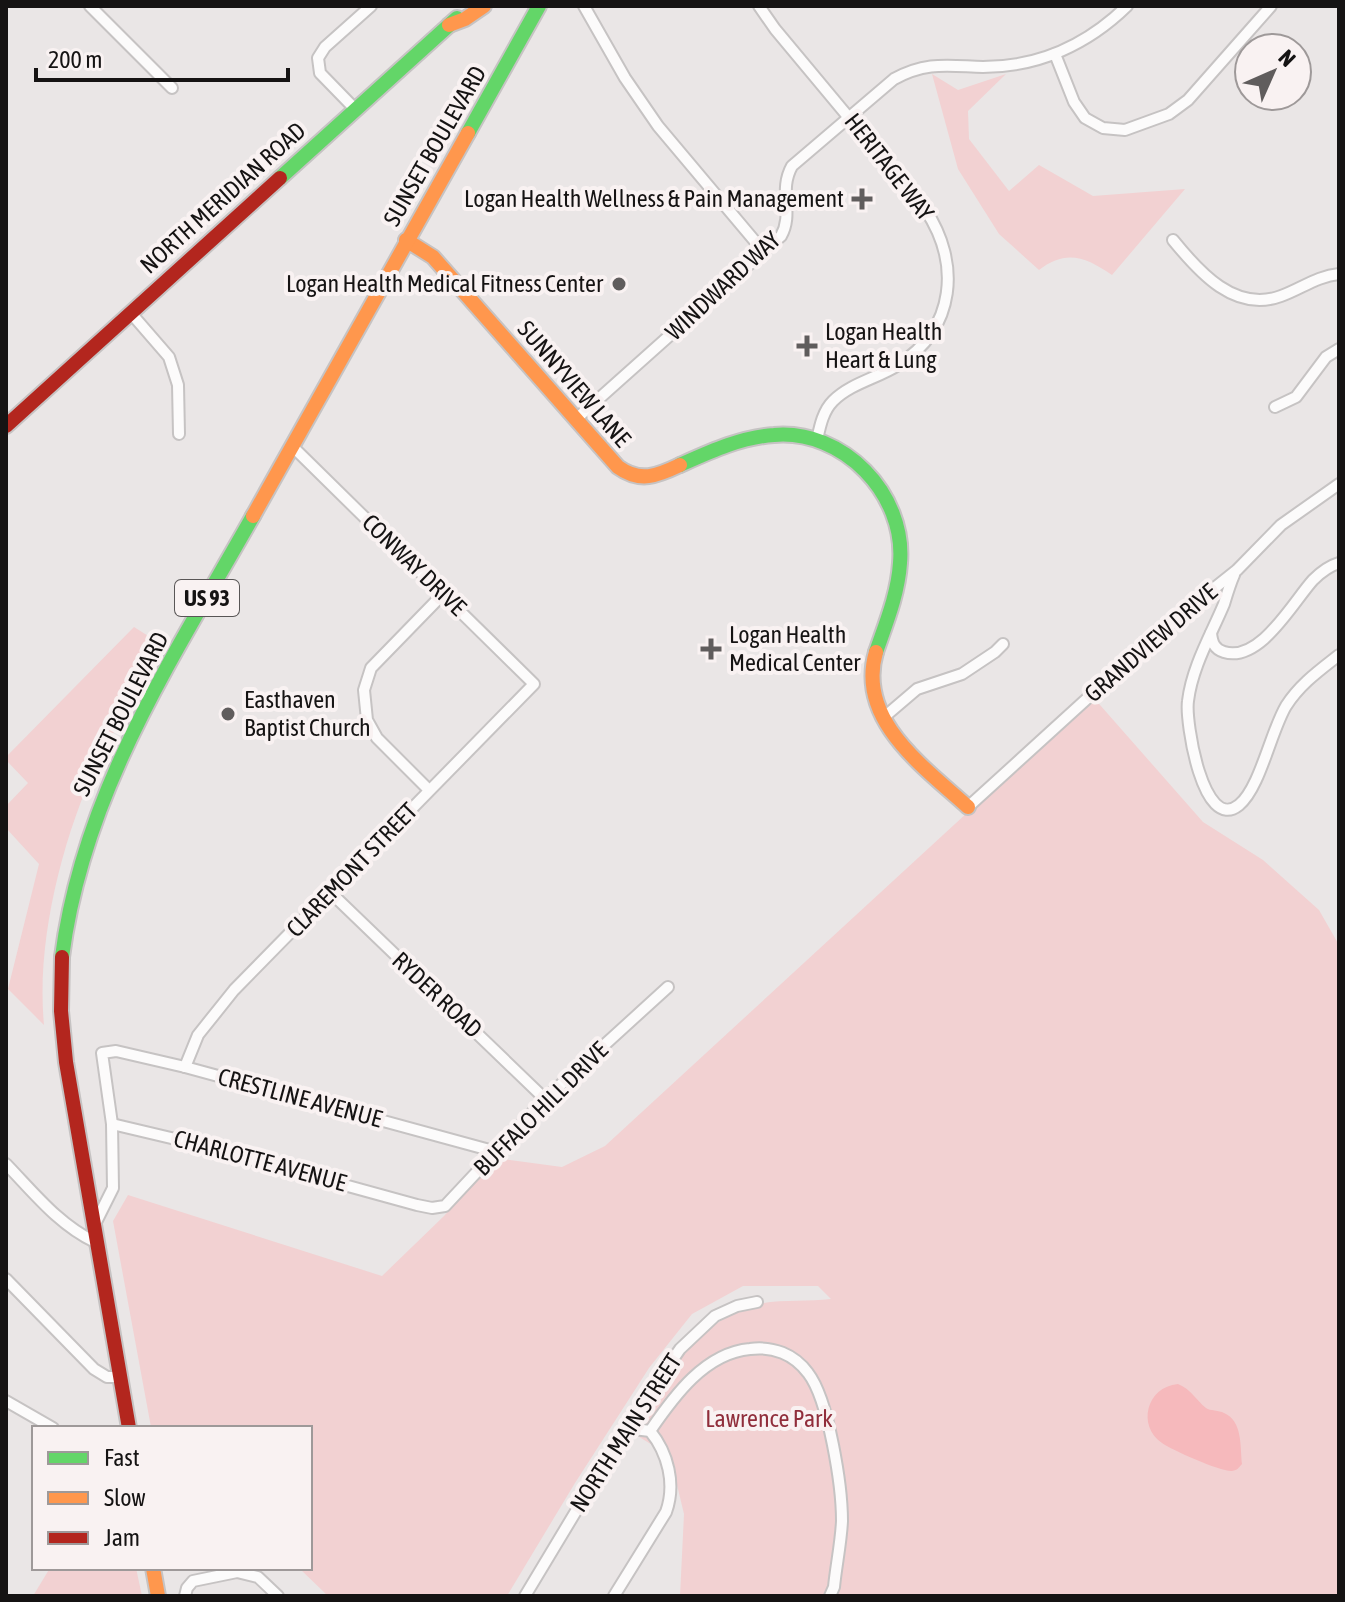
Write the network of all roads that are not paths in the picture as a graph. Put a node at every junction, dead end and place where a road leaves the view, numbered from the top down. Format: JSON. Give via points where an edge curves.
{"nodes":[{"id":1,"x":90,"y":6,"type":"edge"},
{"id":2,"x":371,"y":6,"type":"edge"},
{"id":3,"x":472,"y":6,"type":"edge"},
{"id":4,"x":484,"y":6,"type":"edge"},
{"id":5,"x":520,"y":6,"type":"edge"},
{"id":6,"x":539,"y":6,"type":"edge"},
{"id":7,"x":584,"y":6,"type":"edge"},
{"id":8,"x":759,"y":6,"type":"edge"},
{"id":9,"x":1127,"y":6,"type":"edge"},
{"id":10,"x":1271,"y":6,"type":"edge"},
{"id":11,"x":449,"y":25,"type":"junction"},
{"id":12,"x":525,"y":32,"type":"junction"},
{"id":13,"x":1055,"y":54,"type":"junction"},
{"id":14,"x":172,"y":88,"type":"dead end"},
{"id":15,"x":355,"y":109,"type":"junction"},
{"id":16,"x":849,"y":116,"type":"junction"},
{"id":17,"x":406,"y":240,"type":"junction"},
{"id":18,"x":1173,"y":240,"type":"dead end"},
{"id":19,"x":764,"y":252,"type":"junction"},
{"id":20,"x":1339,"y":274,"type":"edge"},
{"id":21,"x":130,"y":312,"type":"junction"},
{"id":22,"x":1339,"y":349,"type":"edge"},
{"id":23,"x":1275,"y":407,"type":"dead end"},
{"id":24,"x":575,"y":420,"type":"junction"},
{"id":25,"x":6,"y":426,"type":"edge"},
{"id":26,"x":179,"y":434,"type":"dead end"},
{"id":27,"x":817,"y":440,"type":"junction"},
{"id":28,"x":293,"y":447,"type":"junction"},
{"id":29,"x":1339,"y":484,"type":"edge"},
{"id":30,"x":1339,"y":563,"type":"edge"},
{"id":31,"x":1237,"y":570,"type":"junction"},
{"id":32,"x":443,"y":594,"type":"junction"},
{"id":33,"x":1211,"y":633,"type":"junction"},
{"id":34,"x":1003,"y":644,"type":"dead end"},
{"id":35,"x":1339,"y":655,"type":"edge"},
{"id":36,"x":534,"y":684,"type":"joint"},
{"id":37,"x":883,"y":718,"type":"junction"},
{"id":38,"x":429,"y":790,"type":"junction"},
{"id":39,"x":968,"y":807,"type":"joint"},
{"id":40,"x":329,"y":891,"type":"junction"},
{"id":41,"x":668,"y":987,"type":"dead end"},
{"id":42,"x":185,"y":1067,"type":"junction"},
{"id":43,"x":545,"y":1099,"type":"junction"},
{"id":44,"x":112,"y":1124,"type":"junction"},
{"id":45,"x":497,"y":1152,"type":"junction"},
{"id":46,"x":6,"y":1164,"type":"edge"},
{"id":47,"x":408,"y":1203,"type":"joint"},
{"id":48,"x":93,"y":1236,"type":"junction"},
{"id":49,"x":6,"y":1279,"type":"edge"},
{"id":50,"x":757,"y":1302,"type":"dead end"},
{"id":51,"x":119,"y":1377,"type":"junction"},
{"id":52,"x":6,"y":1401,"type":"edge"},
{"id":53,"x":50,"y":1426,"type":"edge"},
{"id":54,"x":129,"y":1426,"type":"edge"},
{"id":55,"x":626,"y":1428,"type":"junction"},
{"id":56,"x":650,"y":1431,"type":"junction"},
{"id":57,"x":153,"y":1570,"type":"edge"},
{"id":58,"x":158,"y":1596,"type":"edge"},
{"id":59,"x":185,"y":1596,"type":"edge"},
{"id":60,"x":278,"y":1596,"type":"edge"},
{"id":61,"x":525,"y":1596,"type":"edge"},
{"id":62,"x":614,"y":1596,"type":"edge"},
{"id":63,"x":830,"y":1596,"type":"edge"}],
"edges":[{"from":1,"to":14,"type":"street"},
{"from":2,"to":15,"type":"street","via":[[325,47],[317,63],[326,81]]},
{"from":3,"to":11,"type":"main road","name":"NORTH MERIDIAN ROAD"},
{"from":4,"to":11,"type":"main road"},
{"from":5,"to":12,"type":"main road"},
{"from":6,"to":12,"type":"main road","name":"SUNSET BOULEVARD","number":"US 93"},
{"from":7,"to":19,"type":"street","via":[[658,126]]},
{"from":8,"to":16,"type":"street","name":"HERITAGE WAY"},
{"from":9,"to":13,"type":"street","name":"WINDWARD WAY","via":[[1082,42]]},
{"from":10,"to":13,"type":"street","via":[[1188,100],[1169,114],[1125,130],[1103,128],[1085,118]]},
{"from":11,"to":15,"type":"main road","name":"NORTH MERIDIAN ROAD"},
{"from":12,"to":17,"type":"main road","name":"SUNSET BOULEVARD","number":"US 93"},
{"from":13,"to":16,"type":"street","name":"WINDWARD WAY","via":[[1018,64],[945,64],[909,70]]},
{"from":15,"to":21,"type":"main road","name":"NORTH MERIDIAN ROAD"},
{"from":16,"to":19,"type":"street","name":"WINDWARD WAY","via":[[792,166],[784,193],[786,228]]},
{"from":16,"to":27,"type":"street","name":"HERITAGE WAY","via":[[936,226],[947,257],[947,290],[939,320],[924,344],[897,366],[834,400]]},
{"from":17,"to":24,"type":"main road","name":"SUNNYVIEW LANE","via":[[433,257]]},
{"from":17,"to":28,"type":"main road","name":"SUNSET BOULEVARD","number":"US 93"},
{"from":18,"to":20,"type":"street","via":[[1206,276],[1247,299],[1271,299]]},
{"from":19,"to":24,"type":"street","name":"WINDWARD WAY"},
{"from":21,"to":25,"type":"main road","name":"NORTH MERIDIAN ROAD"},
{"from":21,"to":26,"type":"street","via":[[169,357],[178,385]]},
{"from":22,"to":23,"type":"street","via":[[1326,357],[1296,397]]},
{"from":24,"to":27,"type":"main road","name":"SUNNYVIEW LANE","via":[[617,466],[639,478],[754,436],[778,433]]},
{"from":27,"to":37,"type":"main road","name":"SUNNYVIEW LANE","via":[[848,455],[873,479],[900,536],[900,582],[870,678]]},
{"from":28,"to":32,"type":"street","name":"CONWAY DRIVE"},
{"from":28,"to":48,"type":"main road","name":"SUNSET BOULEVARD","number":"US 93","via":[[123,749],[79,864],[62,962],[62,1019]]},
{"from":29,"to":31,"type":"street","name":"GRANDVIEW DRIVE","via":[[1291,517]]},
{"from":30,"to":33,"type":"street","via":[[1313,580],[1253,647],[1222,652]]},
{"from":31,"to":33,"type":"street"},
{"from":31,"to":39,"type":"street","name":"GRANDVIEW DRIVE","via":[[1168,625]]},
{"from":32,"to":36,"type":"street","name":"CONWAY DRIVE"},
{"from":32,"to":38,"type":"street","via":[[371,668],[364,690],[367,720],[377,738]]},
{"from":33,"to":35,"type":"street","via":[[1193,677],[1187,718],[1205,792],[1216,806],[1230,809],[1253,784],[1286,707],[1302,685]]},
{"from":34,"to":37,"type":"street","via":[[962,674],[917,689]]},
{"from":36,"to":38,"type":"street","name":"CLAREMONT STREET"},
{"from":37,"to":39,"type":"main road","name":"SUNNYVIEW LANE"},
{"from":38,"to":40,"type":"street","name":"CLAREMONT STREET"},
{"from":40,"to":42,"type":"street","name":"CLAREMONT STREET","via":[[215,1013],[198,1035]]},
{"from":40,"to":43,"type":"street","name":"RYDER ROAD"},
{"from":41,"to":43,"type":"street","name":"BUFFALO HILL DRIVE"},
{"from":42,"to":44,"type":"street","name":"CRESTLINE AVENUE","via":[[116,1051],[102,1053]]},
{"from":42,"to":45,"type":"street","name":"CRESTLINE AVENUE"},
{"from":43,"to":45,"type":"street","name":"BUFFALO HILL DRIVE"},
{"from":44,"to":47,"type":"street","name":"CHARLOTTE AVENUE"},
{"from":44,"to":48,"type":"street","via":[[113,1188]]},
{"from":45,"to":47,"type":"street","name":"BUFFALO HILL DRIVE","via":[[445,1206]]},
{"from":46,"to":48,"type":"street","via":[[73,1232]]},
{"from":48,"to":51,"type":"main road","name":"SUNSET BOULEVARD","number":"US 93"},
{"from":49,"to":51,"type":"street","via":[[94,1369]]},
{"from":50,"to":55,"type":"street","name":"NORTH MAIN STREET","via":[[706,1323],[680,1349]]},
{"from":51,"to":54,"type":"main road","name":"SUNSET BOULEVARD","number":"US 93"},
{"from":52,"to":53,"type":"street"},
{"from":55,"to":56,"type":"street"},
{"from":55,"to":61,"type":"street","name":"NORTH MAIN STREET"},
{"from":56,"to":62,"type":"street","via":[[667,1464],[669,1503]]},
{"from":56,"to":63,"type":"street","via":[[716,1358],[766,1347],[789,1355],[809,1374],[821,1399],[837,1467],[842,1521]]},
{"from":57,"to":58,"type":"main road"},
{"from":59,"to":60,"type":"street","via":[[193,1581],[237,1572],[258,1577]]}]}
